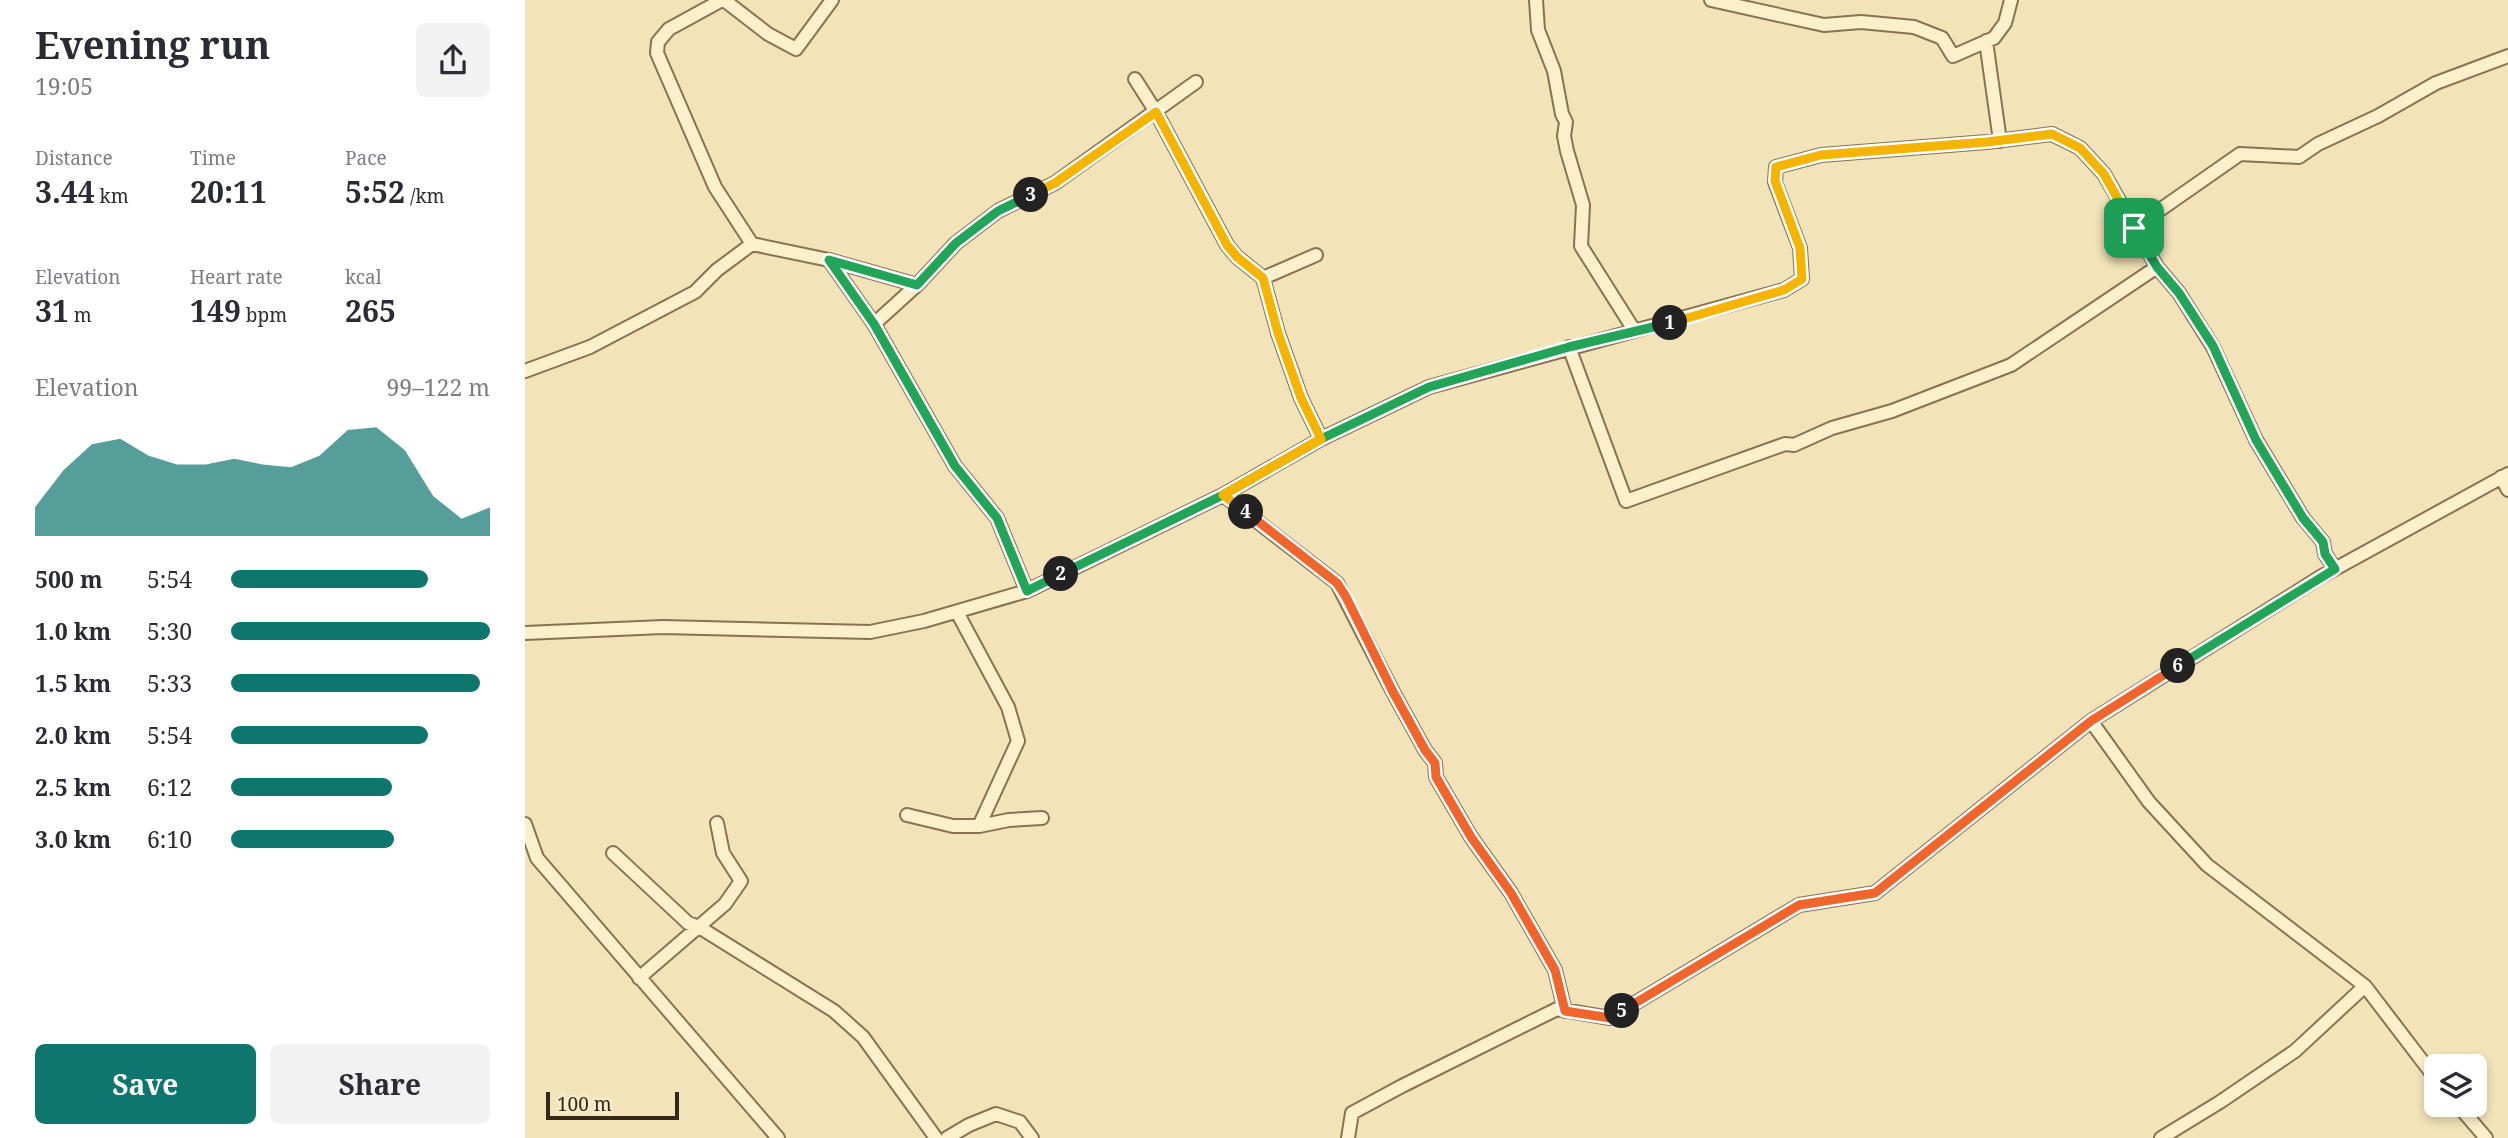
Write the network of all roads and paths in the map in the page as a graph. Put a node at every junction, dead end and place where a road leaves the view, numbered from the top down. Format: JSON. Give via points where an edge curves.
{"nodes":[{"id":1,"x":723,"y":0,"type":"edge"},
{"id":2,"x":832,"y":0,"type":"edge"},
{"id":3,"x":1536,"y":0,"type":"edge"},
{"id":4,"x":1710,"y":0,"type":"edge"},
{"id":5,"x":2011,"y":0,"type":"edge"},
{"id":6,"x":1986,"y":41,"type":"junction"},
{"id":7,"x":2508,"y":56,"type":"edge"},
{"id":8,"x":1135,"y":79,"type":"dead end"},
{"id":9,"x":1196,"y":82,"type":"dead end"},
{"id":10,"x":1156,"y":112,"type":"junction"},
{"id":11,"x":2000,"y":141,"type":"junction"},
{"id":12,"x":2134,"y":228,"type":"junction"},
{"id":13,"x":752,"y":244,"type":"junction"},
{"id":14,"x":1316,"y":255,"type":"dead end"},
{"id":15,"x":829,"y":260,"type":"junction"},
{"id":16,"x":2157,"y":267,"type":"junction"},
{"id":17,"x":1263,"y":278,"type":"junction"},
{"id":18,"x":917,"y":285,"type":"junction"},
{"id":19,"x":874,"y":324,"type":"junction"},
{"id":20,"x":1634,"y":330,"type":"junction"},
{"id":21,"x":1569,"y":347,"type":"junction"},
{"id":22,"x":525,"y":371,"type":"edge"},
{"id":23,"x":1321,"y":439,"type":"junction"},
{"id":24,"x":2505,"y":475,"type":"edge"},
{"id":25,"x":2508,"y":490,"type":"edge"},
{"id":26,"x":1223,"y":495,"type":"junction"},
{"id":27,"x":2335,"y":569,"type":"junction"},
{"id":28,"x":1027,"y":591,"type":"junction"},
{"id":29,"x":957,"y":612,"type":"junction"},
{"id":30,"x":525,"y":634,"type":"edge"},
{"id":31,"x":2091,"y":721,"type":"junction"},
{"id":32,"x":907,"y":815,"type":"dead end"},
{"id":33,"x":1042,"y":818,"type":"dead end"},
{"id":34,"x":717,"y":823,"type":"dead end"},
{"id":35,"x":525,"y":824,"type":"edge"},
{"id":36,"x":979,"y":826,"type":"junction"},
{"id":37,"x":613,"y":853,"type":"dead end"},
{"id":38,"x":699,"y":927,"type":"junction"},
{"id":39,"x":639,"y":978,"type":"junction"},
{"id":40,"x":2365,"y":986,"type":"junction"},
{"id":41,"x":1565,"y":1011,"type":"junction"},
{"id":42,"x":2424,"y":1063,"type":"edge"},
{"id":43,"x":2467,"y":1117,"type":"edge"},
{"id":44,"x":778,"y":1138,"type":"edge"},
{"id":45,"x":936,"y":1138,"type":"edge"},
{"id":46,"x":947,"y":1138,"type":"edge"},
{"id":47,"x":1033,"y":1138,"type":"edge"},
{"id":48,"x":1348,"y":1138,"type":"edge"},
{"id":49,"x":2161,"y":1138,"type":"edge"},
{"id":50,"x":2486,"y":1138,"type":"edge"}],
"edges":[{"from":1,"to":2,"type":"street","via":[[796,49]]},
{"from":1,"to":13,"type":"street","via":[[669,29],[656,53],[715,187]]},
{"from":3,"to":20,"type":"street","via":[[1538,30],[1554,71],[1566,122],[1567,151],[1583,205],[1581,246]]},
{"from":4,"to":6,"type":"street","via":[[1824,25],[1861,22],[1914,27],[1942,38],[1953,55]]},
{"from":5,"to":6,"type":"street","via":[[2005,23]]},
{"from":6,"to":11,"type":"street"},
{"from":7,"to":12,"type":"street","via":[[2436,83],[2299,157],[2240,154]]},
{"from":8,"to":10,"type":"street"},
{"from":9,"to":10,"type":"street"},
{"from":10,"to":17,"type":"street","via":[[1227,245]]},
{"from":10,"to":18,"type":"street","via":[[1055,183],[998,211],[956,243]]},
{"from":11,"to":12,"type":"street","via":[[2052,134],[2080,148],[2104,174]]},
{"from":11,"to":20,"type":"street","via":[[1821,155],[1776,167],[1775,181],[1800,248],[1802,279],[1784,290]]},
{"from":12,"to":16,"type":"street"},
{"from":13,"to":15,"type":"street"},
{"from":13,"to":22,"type":"street","via":[[695,292],[590,347]]},
{"from":14,"to":17,"type":"street"},
{"from":15,"to":18,"type":"street"},
{"from":15,"to":19,"type":"street"},
{"from":16,"to":21,"type":"street","via":[[2011,365],[1892,411],[1626,501]]},
{"from":16,"to":27,"type":"street","via":[[2213,346],[2256,440],[2303,518],[2323,542]]},
{"from":17,"to":23,"type":"street","via":[[1301,398]]},
{"from":18,"to":19,"type":"street"},
{"from":19,"to":28,"type":"street","via":[[955,466],[997,518]]},
{"from":20,"to":21,"type":"street"},
{"from":21,"to":23,"type":"street","via":[[1429,387]]},
{"from":23,"to":26,"type":"street"},
{"from":24,"to":25,"type":"street"},
{"from":24,"to":27,"type":"street"},
{"from":26,"to":28,"type":"street"},
{"from":26,"to":41,"type":"street","via":[[1337,583],[1435,763],[1436,777],[1555,970]]},
{"from":27,"to":31,"type":"street"},
{"from":28,"to":29,"type":"street"},
{"from":29,"to":30,"type":"street","via":[[870,632],[663,627]]},
{"from":29,"to":36,"type":"street","via":[[1008,707],[1019,741]]},
{"from":31,"to":40,"type":"street","via":[[2149,802],[2207,865]]},
{"from":31,"to":41,"type":"street","via":[[1875,893],[1799,905],[1610,1018]]},
{"from":32,"to":36,"type":"street","via":[[953,826]]},
{"from":33,"to":36,"type":"street"},
{"from":34,"to":38,"type":"street","via":[[723,853],[741,881],[725,904]]},
{"from":35,"to":39,"type":"street","via":[[537,858]]},
{"from":37,"to":38,"type":"street","via":[[688,923]]},
{"from":38,"to":39,"type":"street"},
{"from":38,"to":45,"type":"street","via":[[834,1011],[863,1037]]},
{"from":39,"to":44,"type":"street"},
{"from":40,"to":42,"type":"street"},
{"from":40,"to":49,"type":"street","via":[[2295,1051]]},
{"from":41,"to":48,"type":"street","via":[[1545,1015],[1352,1114]]},
{"from":43,"to":50,"type":"street"},
{"from":46,"to":47,"type":"street","via":[[996,1114],[1020,1122]]}]}
